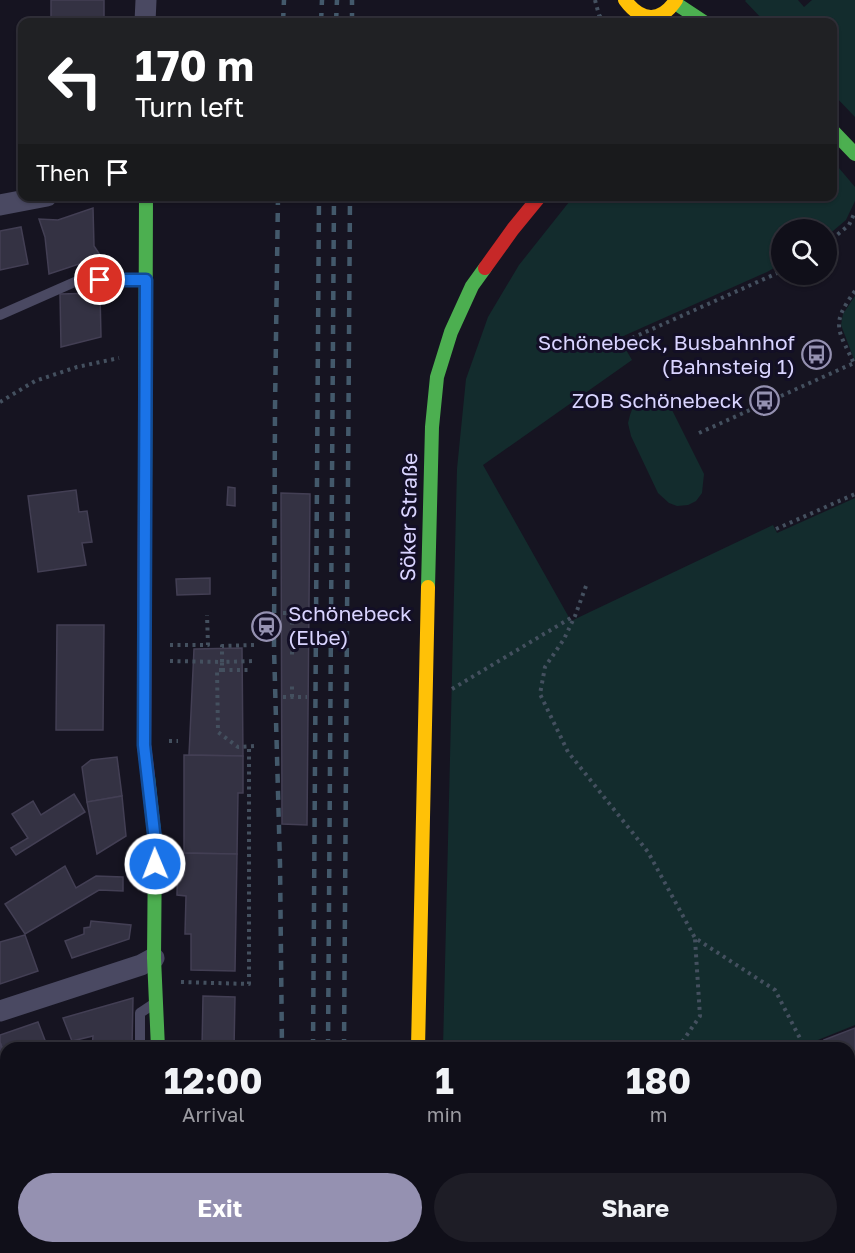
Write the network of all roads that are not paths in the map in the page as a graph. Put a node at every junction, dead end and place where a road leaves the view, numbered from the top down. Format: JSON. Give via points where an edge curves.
{"nodes":[{"id":1,"x":146,"y":0,"type":"edge"},
{"id":2,"x":624,"y":0,"type":"edge"},
{"id":3,"x":676,"y":2,"type":"edge"},
{"id":4,"x":145,"y":18,"type":"edge"},
{"id":5,"x":638,"y":18,"type":"edge"},
{"id":6,"x":644,"y":18,"type":"edge"},
{"id":7,"x":698,"y":18,"type":"edge"},
{"id":8,"x":837,"y":135,"type":"edge"},
{"id":9,"x":855,"y":154,"type":"edge"},
{"id":10,"x":21,"y":201,"type":"edge"},
{"id":11,"x":146,"y":201,"type":"edge"},
{"id":12,"x":536,"y":201,"type":"edge"},
{"id":13,"x":0,"y":205,"type":"edge"},
{"id":14,"x":146,"y":280,"type":"junction"},
{"id":15,"x":0,"y":315,"type":"edge"},
{"id":16,"x":154,"y":958,"type":"junction"},
{"id":17,"x":157,"y":1001,"type":"junction"},
{"id":18,"x":0,"y":1011,"type":"edge"},
{"id":19,"x":140,"y":1042,"type":"edge"},
{"id":20,"x":158,"y":1042,"type":"edge"},
{"id":21,"x":418,"y":1042,"type":"edge"}],
"edges":[{"from":1,"to":4,"type":"street"},
{"from":2,"to":5,"type":"street"},
{"from":3,"to":6,"type":"street","via":[[656,17]]},
{"from":3,"to":7,"type":"street"},
{"from":8,"to":9,"type":"street"},
{"from":10,"to":13,"type":"street"},
{"from":11,"to":14,"type":"street"},
{"from":12,"to":21,"type":"street","name":"Söker Straße","via":[[472,286],[451,332],[437,378],[432,427]]},
{"from":14,"to":15,"type":"lane","via":[[77,281]]},
{"from":14,"to":16,"type":"street","via":[[144,745],[155,841]]},
{"from":16,"to":17,"type":"street"},
{"from":16,"to":18,"type":"street"},
{"from":17,"to":19,"type":"lane","via":[[140,1012]]},
{"from":17,"to":20,"type":"street"}]}
